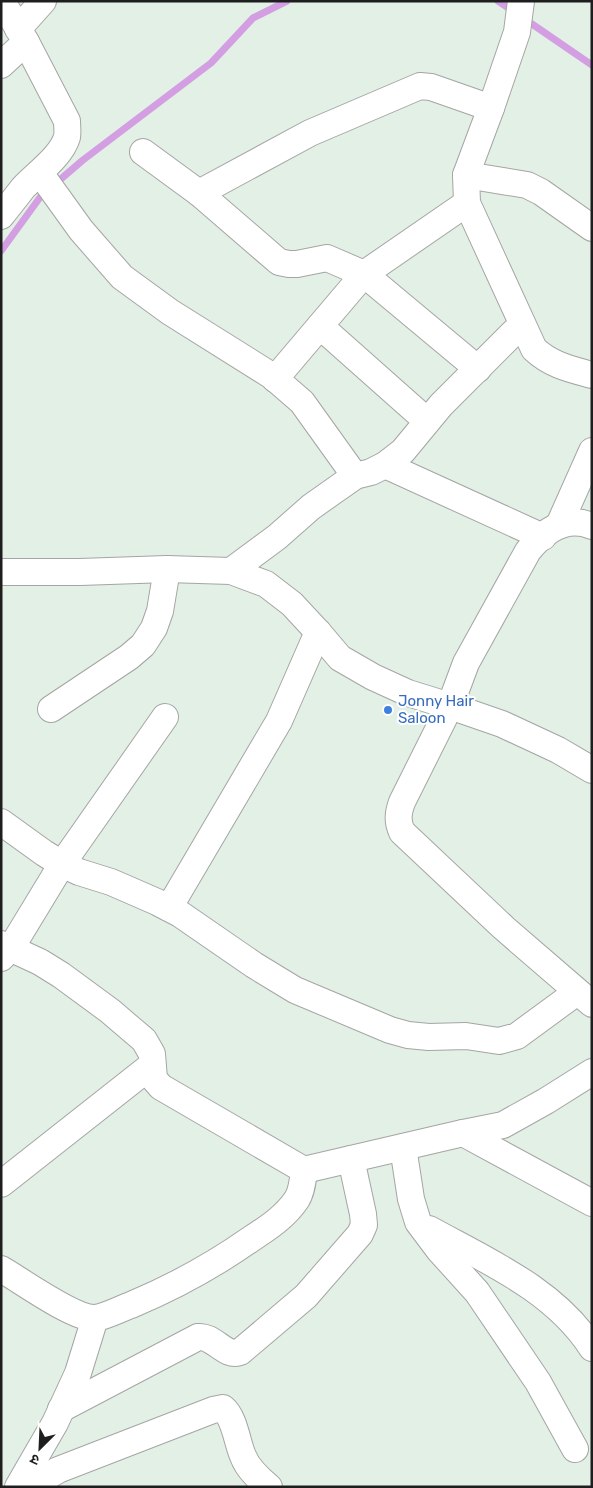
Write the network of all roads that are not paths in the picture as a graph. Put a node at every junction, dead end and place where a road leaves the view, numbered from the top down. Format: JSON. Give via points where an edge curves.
{"nodes":[{"id":1,"x":2,"y":1,"type":"edge"},
{"id":2,"x":43,"y":1,"type":"edge"},
{"id":3,"x":521,"y":1,"type":"edge"},
{"id":4,"x":22,"y":36,"type":"junction"},
{"id":5,"x":1,"y":66,"type":"edge"},
{"id":6,"x":492,"y":108,"type":"junction"},
{"id":7,"x":143,"y":152,"type":"dead end"},
{"id":8,"x":40,"y":173,"type":"junction"},
{"id":9,"x":466,"y":175,"type":"junction"},
{"id":10,"x":199,"y":194,"type":"junction"},
{"id":11,"x":467,"y":203,"type":"junction"},
{"id":12,"x":1,"y":216,"type":"edge"},
{"id":13,"x":592,"y":228,"type":"edge"},
{"id":14,"x":364,"y":274,"type":"junction"},
{"id":15,"x":320,"y":326,"type":"junction"},
{"id":16,"x":514,"y":332,"type":"dead end"},
{"id":17,"x":478,"y":369,"type":"junction"},
{"id":18,"x":592,"y":375,"type":"edge"},
{"id":19,"x":275,"y":379,"type":"junction"},
{"id":20,"x":427,"y":421,"type":"junction"},
{"id":21,"x":592,"y":451,"type":"edge"},
{"id":22,"x":386,"y":465,"type":"junction"},
{"id":23,"x":355,"y":476,"type":"junction"},
{"id":24,"x":592,"y":526,"type":"edge"},
{"id":25,"x":551,"y":531,"type":"junction"},
{"id":26,"x":167,"y":569,"type":"junction"},
{"id":27,"x":231,"y":571,"type":"junction"},
{"id":28,"x":1,"y":572,"type":"edge"},
{"id":29,"x":318,"y":632,"type":"junction"},
{"id":30,"x":450,"y":706,"type":"junction"},
{"id":31,"x":51,"y":709,"type":"dead end"},
{"id":32,"x":165,"y":716,"type":"dead end"},
{"id":33,"x":592,"y":770,"type":"edge"},
{"id":34,"x":1,"y":822,"type":"edge"},
{"id":35,"x":62,"y":864,"type":"junction"},
{"id":36,"x":168,"y":908,"type":"junction"},
{"id":37,"x":5,"y":950,"type":"edge"},
{"id":38,"x":585,"y":998,"type":"edge"},
{"id":39,"x":152,"y":1065,"type":"junction"},
{"id":40,"x":592,"y":1072,"type":"edge"},
{"id":41,"x":463,"y":1133,"type":"junction"},
{"id":42,"x":403,"y":1147,"type":"junction"},
{"id":43,"x":351,"y":1159,"type":"junction"},
{"id":44,"x":304,"y":1170,"type":"junction"},
{"id":45,"x":1,"y":1184,"type":"edge"},
{"id":46,"x":592,"y":1203,"type":"edge"},
{"id":47,"x":418,"y":1222,"type":"junction"},
{"id":48,"x":1,"y":1269,"type":"edge"},
{"id":49,"x":95,"y":1318,"type":"junction"},
{"id":50,"x":592,"y":1348,"type":"edge"},
{"id":51,"x":61,"y":1409,"type":"junction"},
{"id":52,"x":575,"y":1449,"type":"dead end"},
{"id":53,"x":18,"y":1487,"type":"edge"},
{"id":54,"x":41,"y":1487,"type":"edge"},
{"id":55,"x":269,"y":1487,"type":"edge"}],
"edges":[{"from":1,"to":4,"type":"street"},
{"from":2,"to":4,"type":"street"},
{"from":3,"to":6,"type":"street","via":[[517,32]]},
{"from":4,"to":5,"type":"street"},
{"from":4,"to":8,"type":"street","via":[[67,121],[67,137],[62,148]]},
{"from":6,"to":9,"type":"street"},
{"from":6,"to":10,"type":"street","via":[[420,86],[310,133]]},
{"from":7,"to":10,"type":"street"},
{"from":8,"to":12,"type":"street"},
{"from":8,"to":19,"type":"street","via":[[81,230],[122,277]]},
{"from":9,"to":11,"type":"street"},
{"from":9,"to":13,"type":"street","via":[[527,185]]},
{"from":10,"to":14,"type":"street","via":[[279,262],[298,264],[327,258]]},
{"from":11,"to":14,"type":"street"},
{"from":11,"to":18,"type":"street","via":[[534,349],[544,359]]},
{"from":14,"to":15,"type":"street"},
{"from":14,"to":17,"type":"street"},
{"from":15,"to":19,"type":"street"},
{"from":15,"to":20,"type":"street"},
{"from":16,"to":17,"type":"street"},
{"from":17,"to":20,"type":"street"},
{"from":19,"to":23,"type":"street","via":[[302,402]]},
{"from":20,"to":22,"type":"street"},
{"from":21,"to":25,"type":"street"},
{"from":22,"to":23,"type":"street"},
{"from":22,"to":25,"type":"street"},
{"from":23,"to":27,"type":"street"},
{"from":24,"to":25,"type":"street","via":[[571,521]]},
{"from":25,"to":30,"type":"street","via":[[528,551],[466,663]]},
{"from":26,"to":27,"type":"street"},
{"from":26,"to":28,"type":"street"},
{"from":26,"to":31,"type":"street","via":[[160,611],[143,645]]},
{"from":27,"to":29,"type":"street","via":[[266,584],[292,604]]},
{"from":29,"to":30,"type":"street","via":[[340,658],[373,677],[408,693]]},
{"from":29,"to":36,"type":"street","via":[[279,721]]},
{"from":30,"to":33,"type":"street","via":[[502,724]]},
{"from":30,"to":38,"type":"street","via":[[402,802],[399,826],[497,921]]},
{"from":32,"to":35,"type":"street"},
{"from":34,"to":35,"type":"street"},
{"from":35,"to":36,"type":"street"},
{"from":35,"to":37,"type":"street"},
{"from":36,"to":38,"type":"street","via":[[295,990],[408,1035],[466,1036],[499,1041],[518,1036]]},
{"from":37,"to":39,"type":"street","via":[[40,962],[110,1011],[144,1040],[152,1054]]},
{"from":39,"to":44,"type":"street","via":[[154,1079],[161,1087]]},
{"from":39,"to":45,"type":"street"},
{"from":40,"to":41,"type":"street","via":[[503,1125]]},
{"from":41,"to":42,"type":"street"},
{"from":41,"to":46,"type":"street"},
{"from":42,"to":43,"type":"street"},
{"from":42,"to":47,"type":"street","via":[[411,1200]]},
{"from":43,"to":44,"type":"street"},
{"from":43,"to":51,"type":"street","via":[[364,1225],[360,1234],[306,1296],[236,1354],[204,1336],[198,1337]]},
{"from":44,"to":49,"type":"street","via":[[300,1195],[276,1222],[224,1258],[161,1292]]},
{"from":47,"to":50,"type":"street","via":[[528,1285],[557,1308]]},
{"from":47,"to":52,"type":"street","via":[[483,1301],[538,1382]]},
{"from":48,"to":49,"type":"street","via":[[60,1306]]},
{"from":49,"to":51,"type":"street","via":[[78,1373]]},
{"from":51,"to":53,"type":"street"},
{"from":54,"to":55,"type":"street","via":[[48,1476],[69,1465],[224,1408],[230,1416],[243,1458]]}]}
